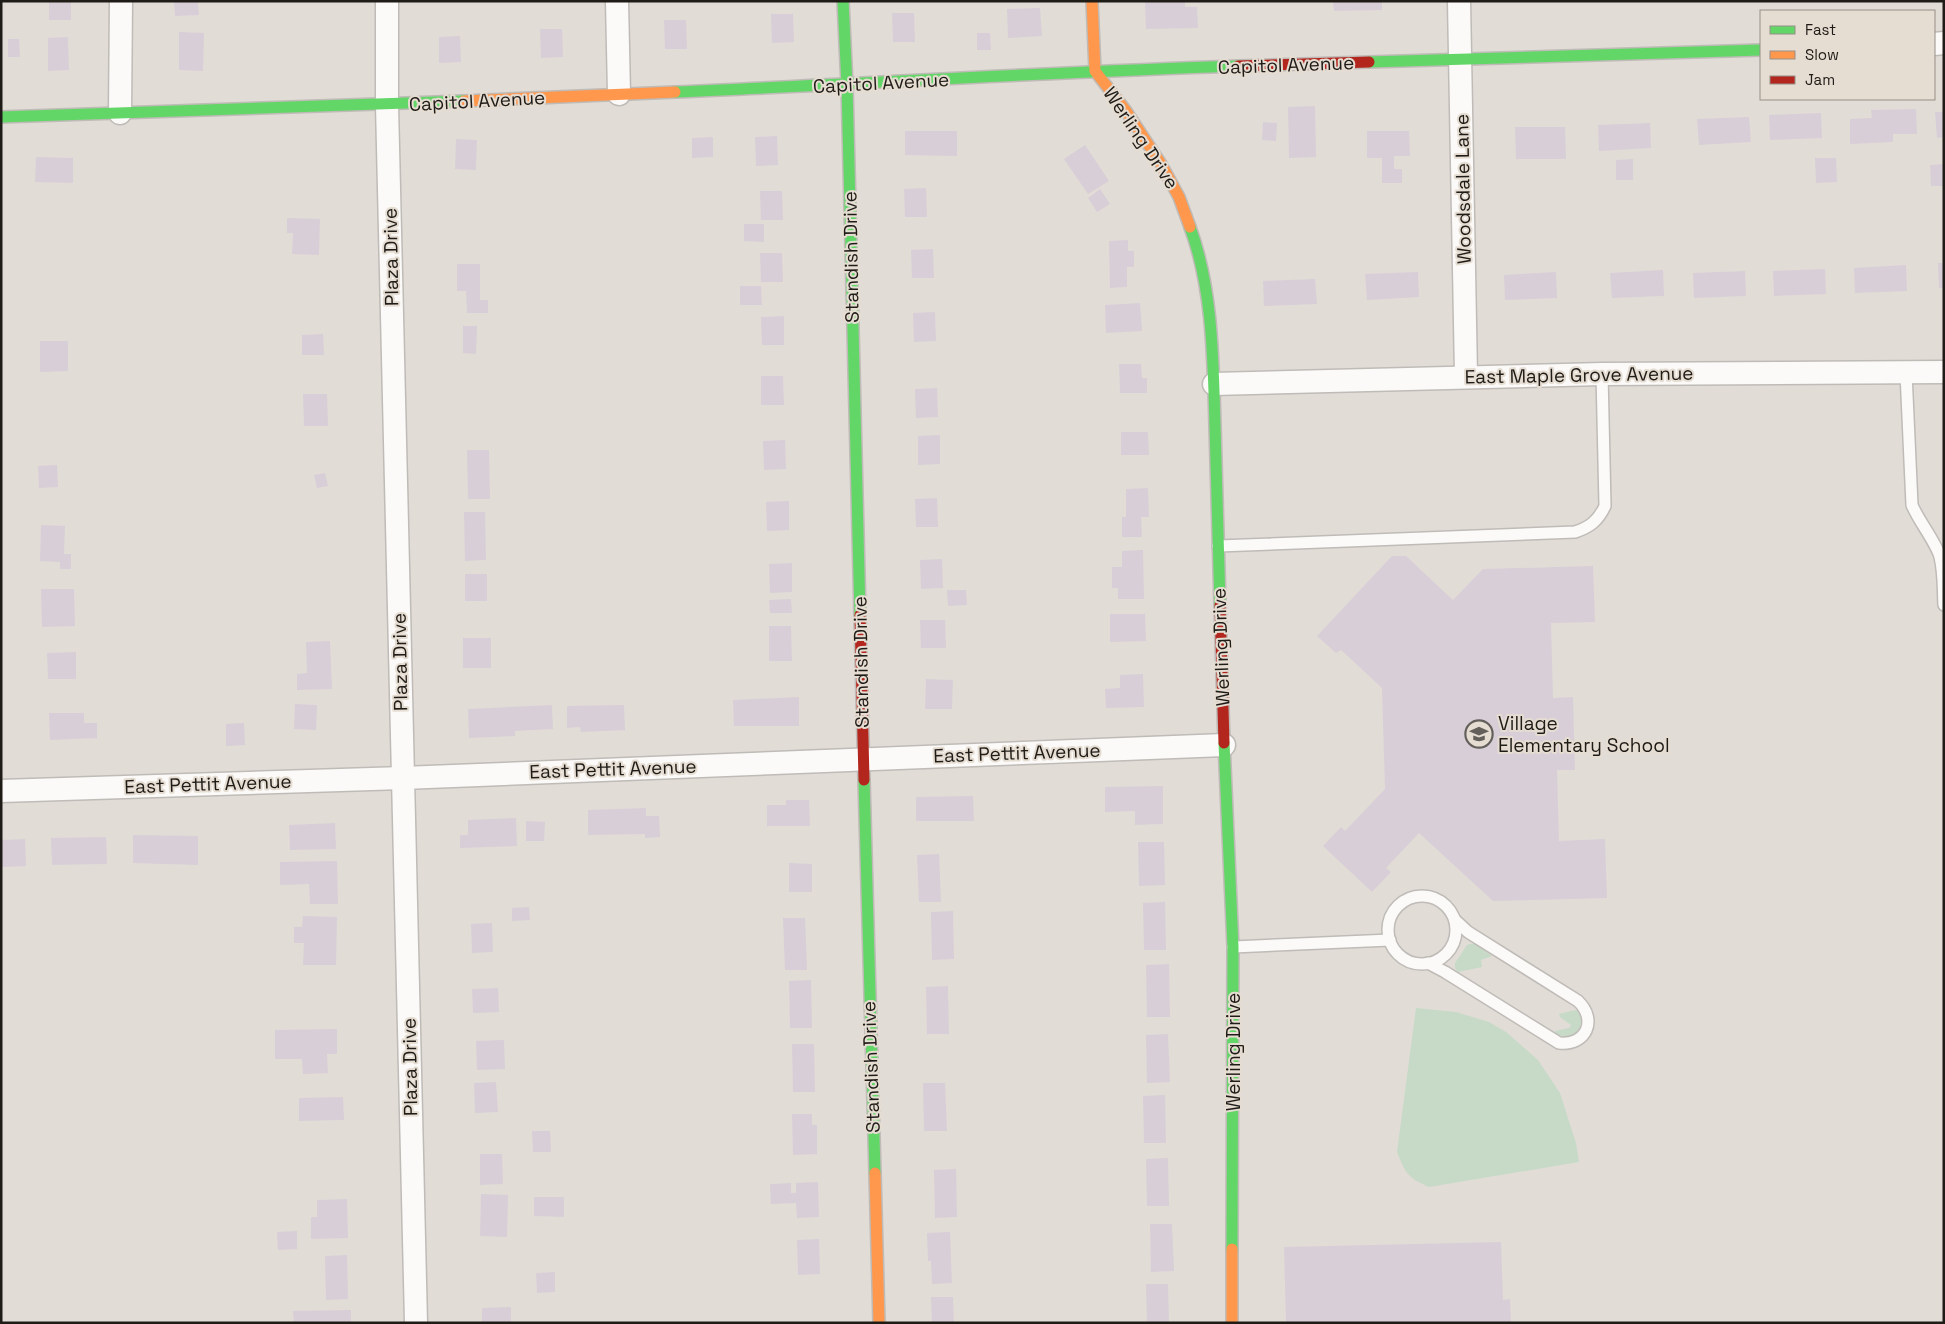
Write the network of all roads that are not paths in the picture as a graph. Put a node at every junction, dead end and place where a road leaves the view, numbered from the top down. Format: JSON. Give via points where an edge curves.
{"nodes":[{"id":1,"x":121,"y":1,"type":"edge"},
{"id":2,"x":387,"y":1,"type":"edge"},
{"id":3,"x":617,"y":1,"type":"edge"},
{"id":4,"x":843,"y":1,"type":"edge"},
{"id":5,"x":1092,"y":1,"type":"edge"},
{"id":6,"x":1459,"y":1,"type":"edge"},
{"id":7,"x":1760,"y":50,"type":"edge"},
{"id":8,"x":1461,"y":60,"type":"junction"},
{"id":9,"x":1095,"y":71,"type":"junction"},
{"id":10,"x":847,"y":85,"type":"junction"},
{"id":11,"x":620,"y":94,"type":"junction"},
{"id":12,"x":387,"y":106,"type":"junction"},
{"id":13,"x":120,"y":113,"type":"junction"},
{"id":14,"x":1,"y":117,"type":"edge"},
{"id":15,"x":1944,"y":372,"type":"edge"},
{"id":16,"x":1906,"y":373,"type":"junction"},
{"id":17,"x":1602,"y":374,"type":"junction"},
{"id":18,"x":1466,"y":376,"type":"junction"},
{"id":19,"x":1214,"y":384,"type":"junction"},
{"id":20,"x":1218,"y":546,"type":"junction"},
{"id":21,"x":1944,"y":605,"type":"edge"},
{"id":22,"x":1224,"y":746,"type":"junction"},
{"id":23,"x":863,"y":759,"type":"junction"},
{"id":24,"x":402,"y":778,"type":"junction"},
{"id":25,"x":1,"y":791,"type":"edge"},
{"id":26,"x":1455,"y":920,"type":"junction"},
{"id":27,"x":1390,"y":940,"type":"junction"},
{"id":28,"x":1233,"y":947,"type":"junction"},
{"id":29,"x":1428,"y":963,"type":"junction"},
{"id":30,"x":416,"y":1323,"type":"edge"},
{"id":31,"x":878,"y":1323,"type":"edge"},
{"id":32,"x":1232,"y":1323,"type":"edge"}],
"edges":[{"from":1,"to":13,"type":"street"},
{"from":2,"to":12,"type":"street","name":"Plaza Drive"},
{"from":3,"to":11,"type":"street"},
{"from":4,"to":10,"type":"street","name":"Standish Drive"},
{"from":5,"to":9,"type":"street","name":"Werling Drive"},
{"from":6,"to":8,"type":"street","name":"Woodsdale Lane"},
{"from":7,"to":8,"type":"street","name":"Capitol Avenue"},
{"from":8,"to":9,"type":"street","name":"Capitol Avenue"},
{"from":8,"to":18,"type":"street","name":"Woodsdale Lane"},
{"from":9,"to":10,"type":"street","name":"Capitol Avenue"},
{"from":9,"to":19,"type":"street","name":"Werling Drive","via":[[1161,164],[1190,223],[1205,279]]},
{"from":10,"to":11,"type":"street","name":"Capitol Avenue"},
{"from":10,"to":23,"type":"street","name":"Standish Drive"},
{"from":11,"to":12,"type":"street","name":"Capitol Avenue"},
{"from":12,"to":13,"type":"street","name":"Capitol Avenue"},
{"from":12,"to":24,"type":"street","name":"Plaza Drive"},
{"from":13,"to":14,"type":"street","name":"Capitol Avenue"},
{"from":15,"to":16,"type":"street","name":"East Maple Grove Avenue"},
{"from":16,"to":17,"type":"street","name":"East Maple Grove Avenue"},
{"from":16,"to":21,"type":"lane","via":[[1912,505],[1940,555]]},
{"from":17,"to":18,"type":"street","name":"East Maple Grove Avenue"},
{"from":17,"to":20,"type":"lane","via":[[1605,506],[1589,527],[1576,532]]},
{"from":18,"to":19,"type":"street","name":"East Maple Grove Avenue"},
{"from":19,"to":20,"type":"street","name":"Werling Drive"},
{"from":20,"to":22,"type":"street","name":"Werling Drive"},
{"from":22,"to":23,"type":"street","name":"East Pettit Avenue"},
{"from":22,"to":28,"type":"street","name":"Werling Drive"},
{"from":23,"to":24,"type":"street","name":"East Pettit Avenue"},
{"from":23,"to":31,"type":"street","name":"Standish Drive"},
{"from":24,"to":25,"type":"street","name":"East Pettit Avenue"},
{"from":24,"to":30,"type":"street","name":"Plaza Drive"},
{"from":26,"to":27,"type":"lane","via":[[1440,901],[1429,896],[1416,896],[1406,900],[1394,912],[1388,928]]},
{"from":26,"to":29,"type":"lane","via":[[1456,932],[1448,952]]},
{"from":26,"to":29,"type":"lane","via":[[1468,932],[1578,1001],[1587,1013],[1586,1030],[1575,1042],[1559,1044]]},
{"from":27,"to":28,"type":"lane"},
{"from":27,"to":29,"type":"lane","via":[[1404,958],[1415,963]]},
{"from":28,"to":32,"type":"street","name":"Werling Drive"}]}
